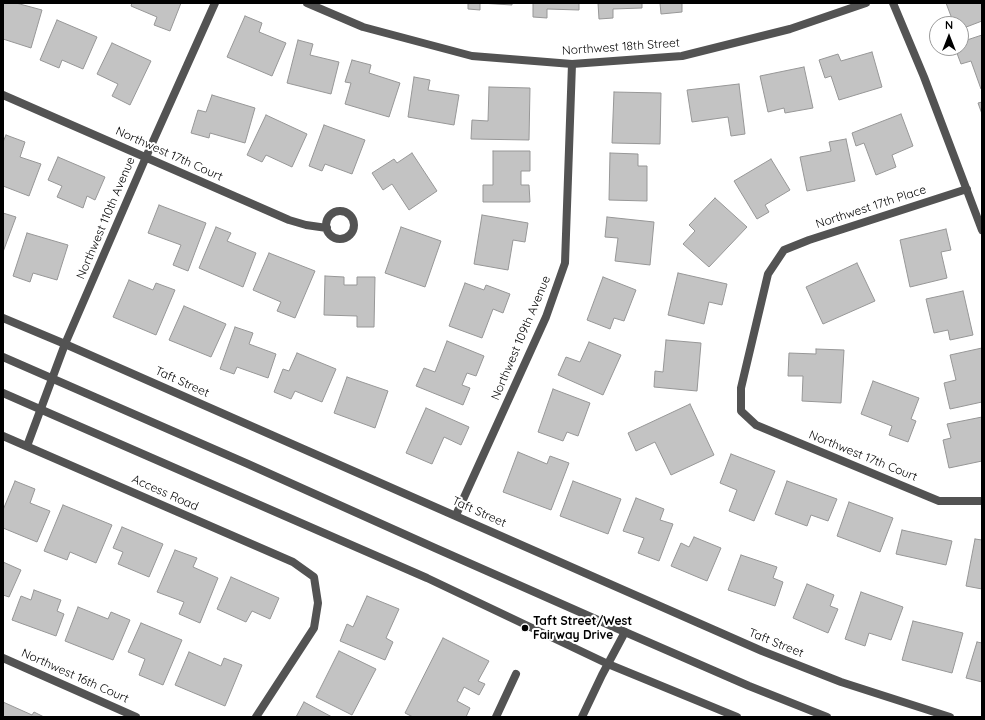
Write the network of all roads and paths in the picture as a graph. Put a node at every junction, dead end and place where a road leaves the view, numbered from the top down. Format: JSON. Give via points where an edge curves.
{"nodes":[{"id":1,"x":215,"y":3,"type":"edge"},
{"id":2,"x":307,"y":3,"type":"edge"},
{"id":3,"x":866,"y":3,"type":"edge"},
{"id":4,"x":893,"y":3,"type":"edge"},
{"id":5,"x":572,"y":64,"type":"junction"},
{"id":6,"x":3,"y":95,"type":"edge"},
{"id":7,"x":146,"y":156,"type":"junction"},
{"id":8,"x":967,"y":189,"type":"junction"},
{"id":9,"x":327,"y":228,"type":"dead end"},
{"id":10,"x":982,"y":230,"type":"edge"},
{"id":11,"x":3,"y":318,"type":"edge"},
{"id":12,"x":65,"y":344,"type":"junction"},
{"id":13,"x":3,"y":357,"type":"edge"},
{"id":14,"x":52,"y":379,"type":"junction"},
{"id":15,"x":3,"y":393,"type":"edge"},
{"id":16,"x":41,"y":410,"type":"junction"},
{"id":17,"x":741,"y":411,"type":"joint"},
{"id":18,"x":3,"y":436,"type":"edge"},
{"id":19,"x":27,"y":446,"type":"junction"},
{"id":20,"x":982,"y":501,"type":"edge"},
{"id":21,"x":456,"y":515,"type":"junction"},
{"id":22,"x":626,"y":632,"type":"junction"},
{"id":23,"x":3,"y":658,"type":"edge"},
{"id":24,"x":608,"y":664,"type":"junction"},
{"id":25,"x":516,"y":674,"type":"dead end"},
{"id":26,"x":136,"y":717,"type":"edge"},
{"id":27,"x":256,"y":717,"type":"edge"},
{"id":28,"x":496,"y":717,"type":"edge"},
{"id":29,"x":582,"y":717,"type":"edge"},
{"id":30,"x":736,"y":717,"type":"edge"},
{"id":31,"x":827,"y":717,"type":"edge"},
{"id":32,"x":950,"y":717,"type":"edge"}],
"edges":[{"from":1,"to":7,"type":"street","name":"Northwest 110th Avenue"},
{"from":2,"to":5,"type":"street","name":"Northwest 18th Street","via":[[363,27],[472,56]]},
{"from":3,"to":5,"type":"street","name":"Northwest 18th Street","via":[[790,29],[682,56]]},
{"from":4,"to":8,"type":"street"},
{"from":5,"to":21,"type":"street","name":"Northwest 109th Avenue","via":[[565,263],[546,317]]},
{"from":6,"to":7,"type":"street","name":"Northwest 17th Court"},
{"from":7,"to":9,"type":"street","name":"Northwest 17th Court","via":[[289,220]]},
{"from":7,"to":12,"type":"street","name":"Northwest 110th Avenue"},
{"from":8,"to":10,"type":"street"},
{"from":8,"to":17,"type":"street","name":"Northwest 17th Place","via":[[784,250],[768,274],[741,388]]},
{"from":11,"to":12,"type":"street","name":"Taft Street"},
{"from":12,"to":14,"type":"street","name":"Northwest 110th Avenue"},
{"from":12,"to":21,"type":"street","name":"Taft Street"},
{"from":13,"to":14,"type":"street"},
{"from":14,"to":16,"type":"street","name":"Northwest 110th Avenue"},
{"from":14,"to":22,"type":"street"},
{"from":15,"to":16,"type":"street"},
{"from":16,"to":19,"type":"street","name":"Northwest 110th Avenue"},
{"from":16,"to":24,"type":"street","via":[[427,578]]},
{"from":17,"to":20,"type":"street","name":"Northwest 17th Court","via":[[756,425],[939,501]]},
{"from":18,"to":19,"type":"street","name":"Access Road"},
{"from":19,"to":27,"type":"street","name":"Access Road","via":[[293,562],[314,577],[318,603],[314,628]]},
{"from":21,"to":32,"type":"street","name":"Taft Street","via":[[762,651],[841,682]]},
{"from":22,"to":24,"type":"street"},
{"from":22,"to":31,"type":"street"},
{"from":23,"to":26,"type":"street","name":"Northwest 16th Court"},
{"from":24,"to":29,"type":"street"},
{"from":24,"to":30,"type":"street"},
{"from":25,"to":28,"type":"street"}]}
